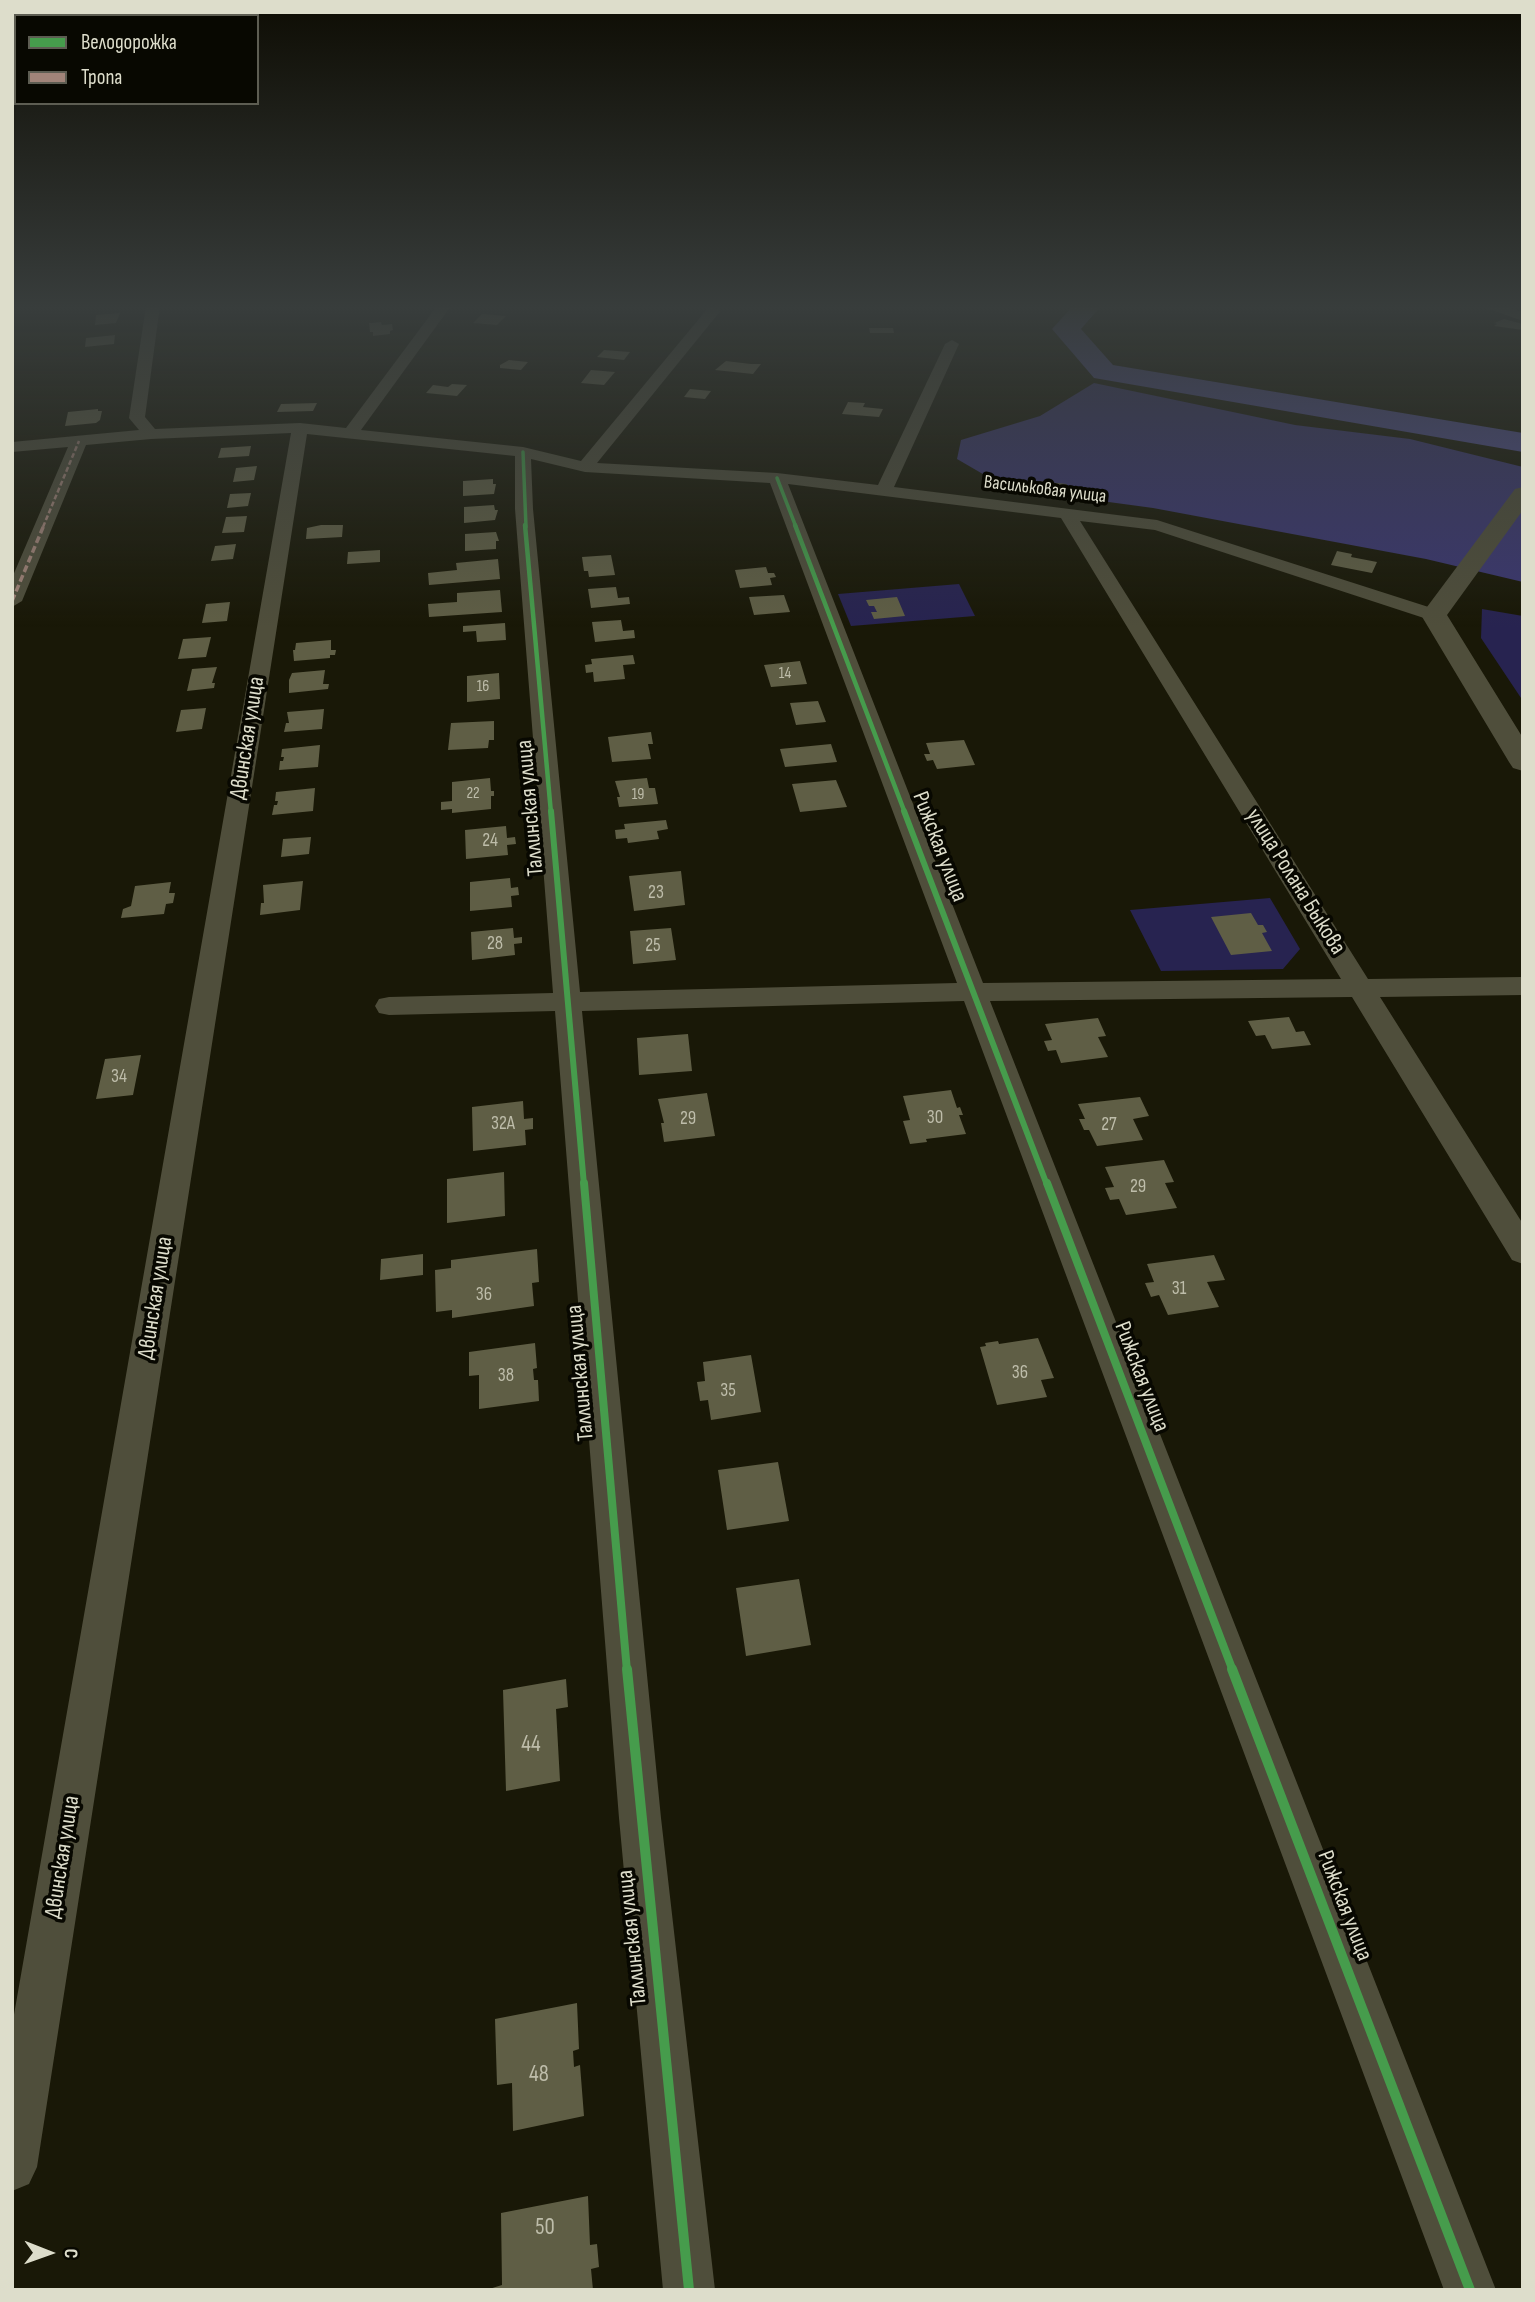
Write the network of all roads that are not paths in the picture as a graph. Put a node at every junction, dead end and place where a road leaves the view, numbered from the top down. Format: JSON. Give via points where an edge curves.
{"nodes":[{"id":1,"x":138,"y":413,"type":"edge"},
{"id":2,"x":365,"y":413,"type":"edge"},
{"id":3,"x":628,"y":413,"type":"edge"},
{"id":4,"x":920,"y":413,"type":"edge"},
{"id":5,"x":300,"y":428,"type":"junction"},
{"id":6,"x":151,"y":434,"type":"junction"},
{"id":7,"x":350,"y":434,"type":"junction"},
{"id":8,"x":79,"y":441,"type":"junction"},
{"id":9,"x":12,"y":447,"type":"edge"},
{"id":10,"x":523,"y":452,"type":"junction"},
{"id":11,"x":584,"y":467,"type":"junction"},
{"id":12,"x":777,"y":478,"type":"junction"},
{"id":13,"x":884,"y":491,"type":"junction"},
{"id":14,"x":1523,"y":494,"type":"edge"},
{"id":15,"x":1067,"y":514,"type":"junction"},
{"id":16,"x":12,"y":601,"type":"edge"},
{"id":17,"x":1434,"y":615,"type":"junction"},
{"id":18,"x":1523,"y":762,"type":"edge"},
{"id":19,"x":1523,"y":986,"type":"edge"},
{"id":20,"x":1360,"y":988,"type":"junction"},
{"id":21,"x":973,"y":992,"type":"junction"},
{"id":22,"x":568,"y":1001,"type":"junction"},
{"id":23,"x":388,"y":1006,"type":"dead end"},
{"id":24,"x":1523,"y":1251,"type":"edge"},
{"id":25,"x":12,"y":2167,"type":"edge"},
{"id":26,"x":689,"y":2290,"type":"edge"},
{"id":27,"x":1470,"y":2290,"type":"edge"}],
"edges":[{"from":1,"to":6,"type":"street"},
{"from":2,"to":7,"type":"street"},
{"from":3,"to":11,"type":"street"},
{"from":4,"to":13,"type":"street"},
{"from":5,"to":6,"type":"street","name":"Васильковая улица"},
{"from":5,"to":7,"type":"street","name":"Васильковая улица"},
{"from":5,"to":25,"type":"street","name":"Двинская улица"},
{"from":6,"to":8,"type":"street","name":"Васильковая улица"},
{"from":7,"to":10,"type":"street","name":"Васильковая улица"},
{"from":8,"to":9,"type":"street","name":"Васильковая улица"},
{"from":8,"to":16,"type":"street"},
{"from":10,"to":11,"type":"street","name":"Васильковая улица"},
{"from":10,"to":22,"type":"street","name":"Таллинская улица","via":[[524,509]]},
{"from":11,"to":12,"type":"street","name":"Васильковая улица"},
{"from":12,"to":13,"type":"street","name":"Васильковая улица"},
{"from":12,"to":21,"type":"street","name":"Рижская улица"},
{"from":13,"to":15,"type":"street","name":"Васильковая улица"},
{"from":14,"to":17,"type":"street"},
{"from":15,"to":17,"type":"street","name":"Васильковая улица","via":[[1157,525]]},
{"from":15,"to":20,"type":"street","name":"улица Ролана Быкова"},
{"from":17,"to":18,"type":"street"},
{"from":19,"to":20,"type":"street"},
{"from":20,"to":21,"type":"street"},
{"from":20,"to":24,"type":"street","name":"улица Ролана Быкова"},
{"from":21,"to":22,"type":"street"},
{"from":21,"to":27,"type":"street","name":"Рижская улица"},
{"from":22,"to":23,"type":"street"},
{"from":22,"to":26,"type":"street","name":"Таллинская улица","via":[[640,1818]]}]}
